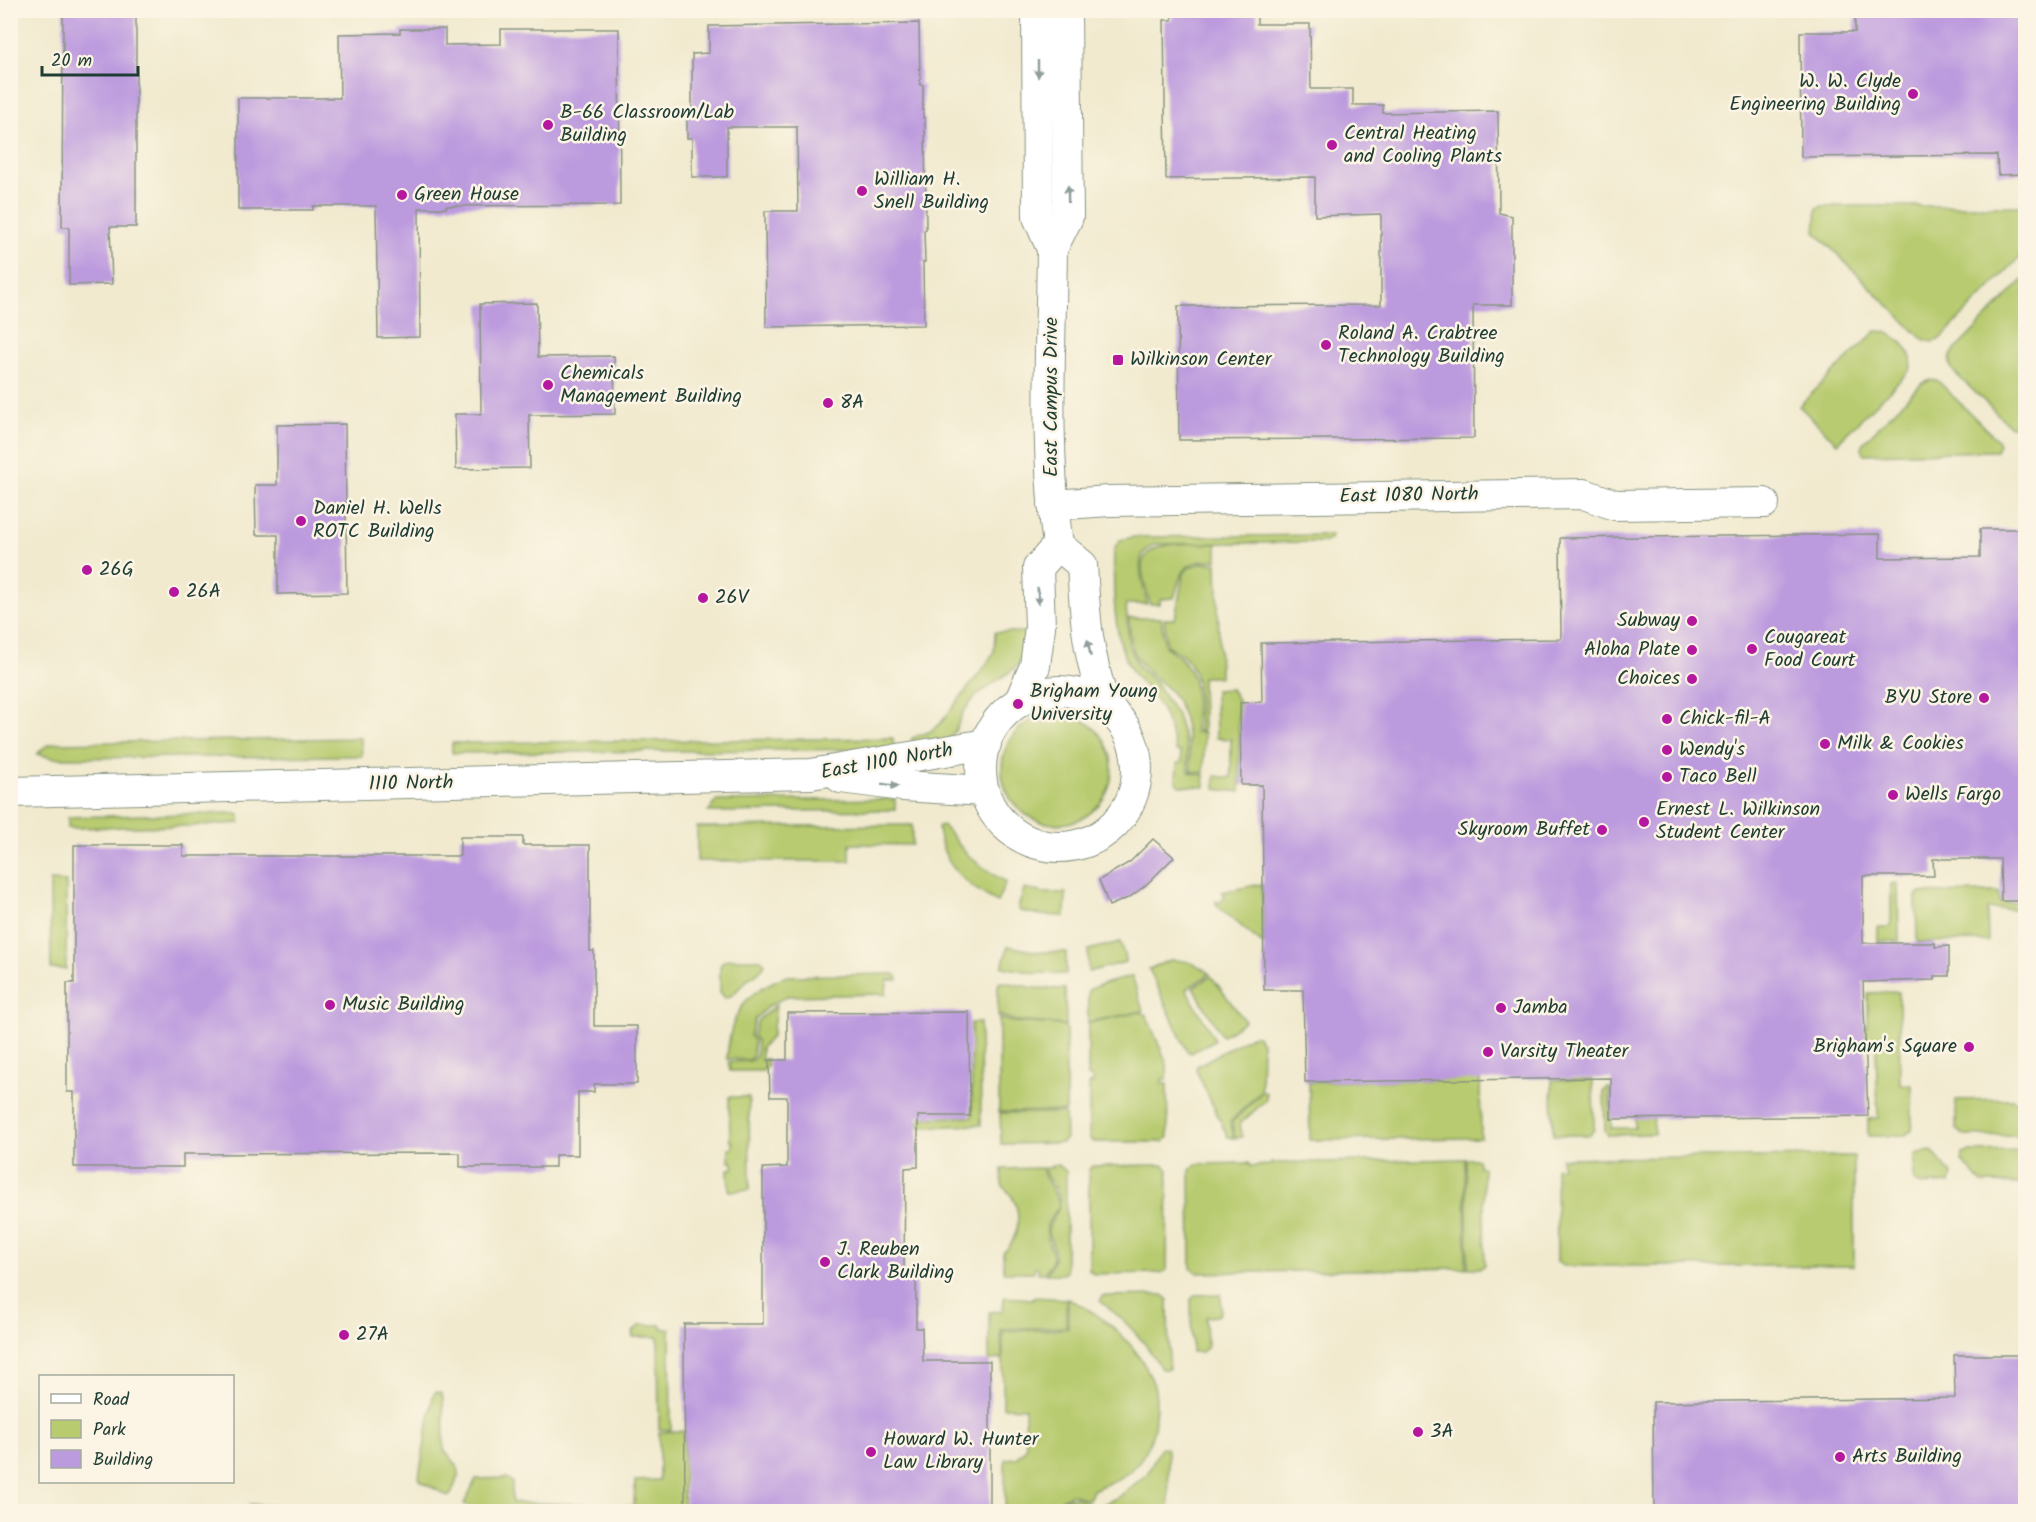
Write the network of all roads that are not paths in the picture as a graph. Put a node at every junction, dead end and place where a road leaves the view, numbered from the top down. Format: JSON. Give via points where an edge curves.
{"nodes":[{"id":1,"x":1037,"y":10,"type":"edge"},
{"id":2,"x":1066,"y":10,"type":"edge"},
{"id":3,"x":1052,"y":249,"type":"junction"},
{"id":4,"x":1764,"y":503,"type":"dead end"},
{"id":5,"x":1053,"y":506,"type":"junction"},
{"id":6,"x":1058,"y":545,"type":"junction"},
{"id":7,"x":1021,"y":698,"type":"junction"},
{"id":8,"x":1105,"y":704,"type":"junction"},
{"id":9,"x":986,"y":744,"type":"junction"},
{"id":10,"x":811,"y":774,"type":"junction"},
{"id":11,"x":984,"y":791,"type":"junction"},
{"id":12,"x":10,"y":792,"type":"edge"}],
"edges":[{"from":1,"to":3,"type":"street","name":"East Campus Drive","one_way":true,"via":[[1038,217]]},
{"from":3,"to":2,"type":"street","name":"East Campus Drive","one_way":true,"via":[[1068,217]]},
{"from":3,"to":5,"type":"street","name":"East Campus Drive"},
{"from":4,"to":5,"type":"street","name":"East 1080 North","via":[[1614,505],[1584,494],[1121,501]]},
{"from":5,"to":6,"type":"street","name":"East Campus Drive"},
{"from":6,"to":7,"type":"street","one_way":true,"via":[[1038,568],[1040,627],[1035,666]]},
{"from":8,"to":6,"type":"street","one_way":true,"via":[[1085,627],[1082,565]]},
{"from":7,"to":8,"type":"street","via":[[1051,692],[1074,693]]},
{"from":7,"to":9,"type":"street","via":[[995,725]]},
{"from":8,"to":11,"type":"street","via":[[1131,737],[1137,761],[1135,787],[1126,810],[1109,829],[1087,842],[1061,847],[1036,844],[1013,832],[995,814]]},
{"from":9,"to":10,"type":"street","name":"East 1100 North"},
{"from":9,"to":11,"type":"street","via":[[981,768]]},
{"from":10,"to":11,"type":"street","name":"East 1100 North","one_way":true},
{"from":10,"to":12,"type":"street","name":"1110 North"}]}
